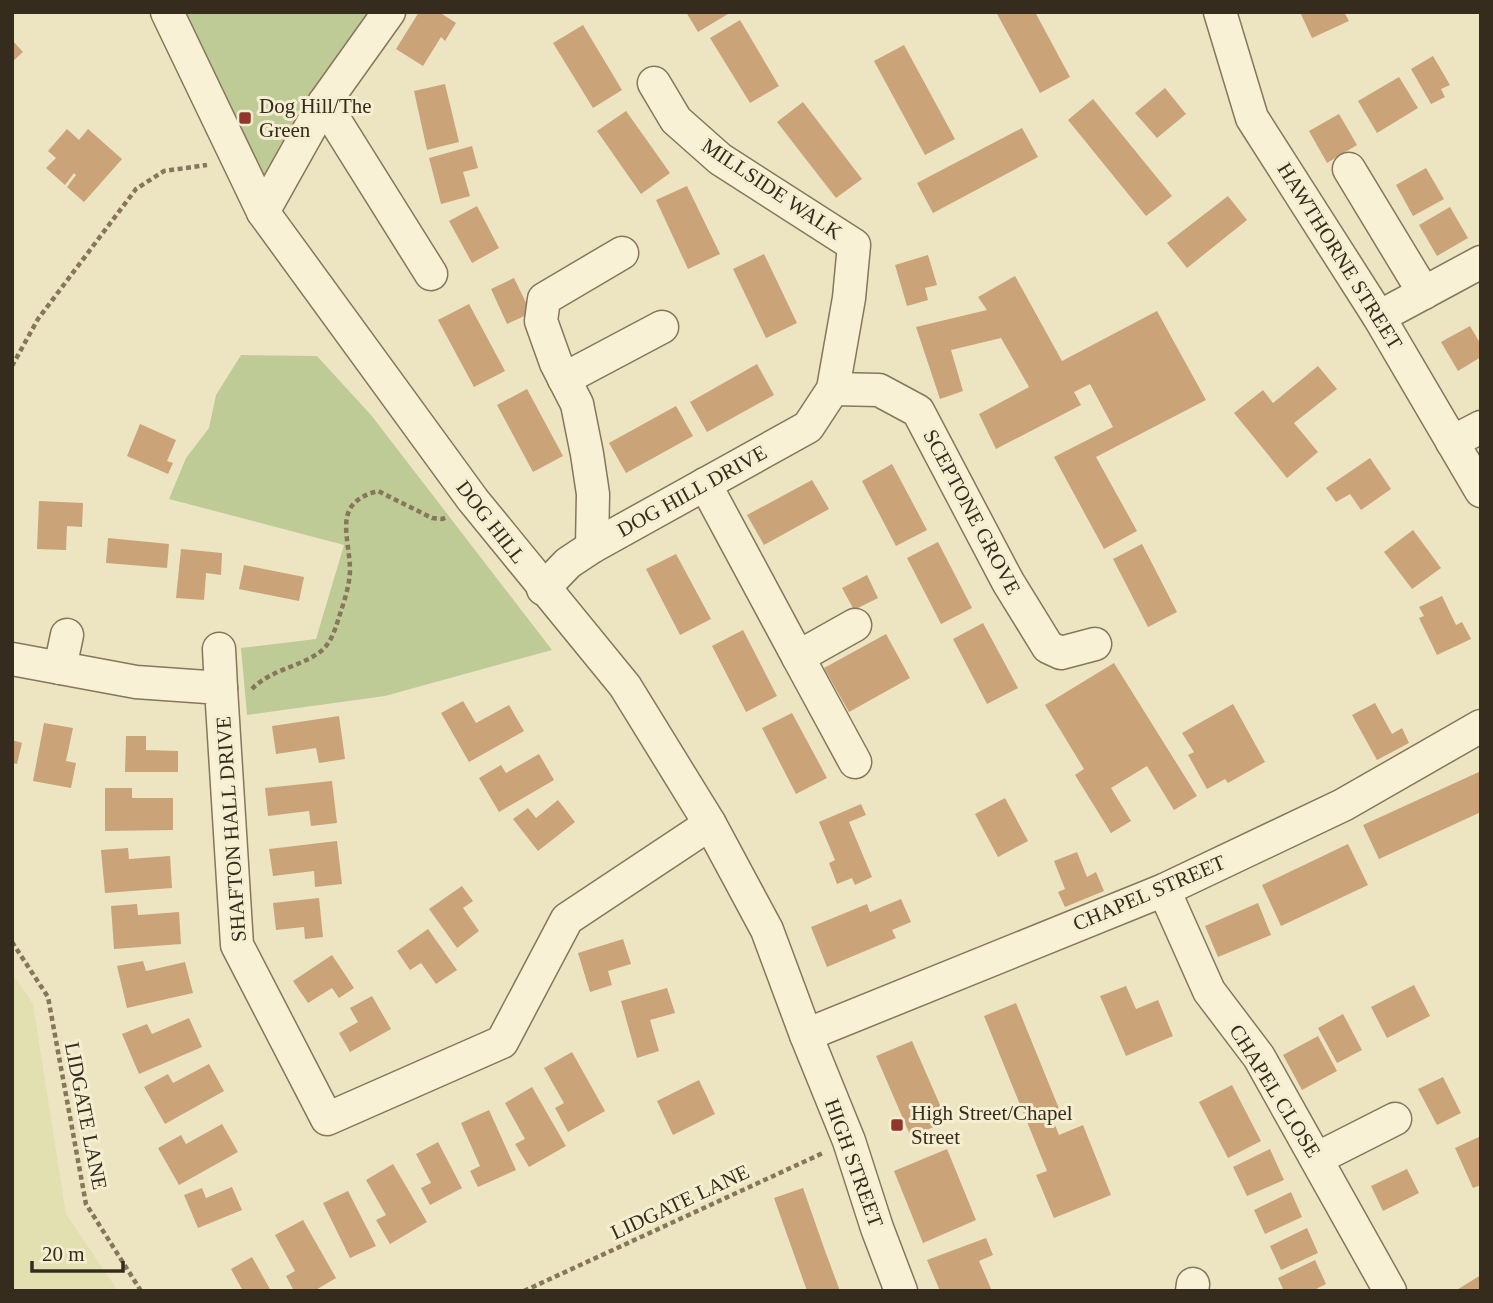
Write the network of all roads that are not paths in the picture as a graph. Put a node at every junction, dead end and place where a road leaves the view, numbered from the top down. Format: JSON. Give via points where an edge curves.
{"nodes":[{"id":1,"x":167,"y":12,"type":"edge"},
{"id":2,"x":389,"y":12,"type":"edge"},
{"id":3,"x":1220,"y":12,"type":"edge"},
{"id":4,"x":654,"y":83,"type":"dead end"},
{"id":5,"x":324,"y":103,"type":"junction"},
{"id":6,"x":1349,"y":169,"type":"dead end"},
{"id":7,"x":263,"y":212,"type":"junction"},
{"id":8,"x":622,"y":253,"type":"dead end"},
{"id":9,"x":1481,"y":262,"type":"edge"},
{"id":10,"x":431,"y":274,"type":"dead end"},
{"id":11,"x":1424,"y":293,"type":"junction"},
{"id":12,"x":1379,"y":317,"type":"junction"},
{"id":13,"x":662,"y":327,"type":"dead end"},
{"id":14,"x":564,"y":379,"type":"junction"},
{"id":15,"x":833,"y":389,"type":"junction"},
{"id":16,"x":1481,"y":427,"type":"edge"},
{"id":17,"x":1452,"y":442,"type":"junction"},
{"id":18,"x":705,"y":484,"type":"junction"},
{"id":19,"x":1481,"y":492,"type":"edge"},
{"id":20,"x":592,"y":547,"type":"junction"},
{"id":21,"x":543,"y":589,"type":"junction"},
{"id":22,"x":855,"y":625,"type":"dead end"},
{"id":23,"x":67,"y":635,"type":"dead end"},
{"id":24,"x":1095,"y":644,"type":"dead end"},
{"id":25,"x":219,"y":649,"type":"dead end"},
{"id":26,"x":798,"y":656,"type":"junction"},
{"id":27,"x":12,"y":659,"type":"edge"},
{"id":28,"x":60,"y":668,"type":"junction"},
{"id":29,"x":221,"y":688,"type":"junction"},
{"id":30,"x":1481,"y":726,"type":"edge"},
{"id":31,"x":855,"y":762,"type":"dead end"},
{"id":32,"x":710,"y":824,"type":"junction"},
{"id":33,"x":1164,"y":890,"type":"junction"},
{"id":34,"x":806,"y":1035,"type":"junction"},
{"id":35,"x":1395,"y":1119,"type":"dead end"},
{"id":36,"x":1318,"y":1158,"type":"junction"},
{"id":37,"x":901,"y":1291,"type":"edge"},
{"id":38,"x":1390,"y":1291,"type":"edge"}],
"edges":[{"from":1,"to":7,"type":"street","name":"DOG HILL"},
{"from":2,"to":5,"type":"street"},
{"from":3,"to":12,"type":"street","name":"HAWTHORNE STREET","via":[[1252,118]]},
{"from":4,"to":15,"type":"street","name":"MILLSIDE WALK","via":[[676,120],[720,159],[854,245]]},
{"from":5,"to":7,"type":"street"},
{"from":5,"to":10,"type":"street"},
{"from":6,"to":11,"type":"street"},
{"from":7,"to":21,"type":"street","name":"DOG HILL"},
{"from":8,"to":14,"type":"street","via":[[544,299],[541,321]]},
{"from":9,"to":11,"type":"street"},
{"from":11,"to":12,"type":"street"},
{"from":12,"to":17,"type":"street","name":"HAWTHORNE STREET"},
{"from":13,"to":14,"type":"street"},
{"from":14,"to":20,"type":"street","via":[[577,404],[587,454],[593,494]]},
{"from":15,"to":18,"type":"street","name":"DOG HILL DRIVE","via":[[808,427]]},
{"from":15,"to":24,"type":"street","name":"SCEPTONE GROVE","via":[[879,390],[918,411],[1008,582],[1048,647],[1061,653]]},
{"from":16,"to":17,"type":"street"},
{"from":17,"to":19,"type":"street","name":"HAWTHORNE STREET"},
{"from":18,"to":20,"type":"street","name":"DOG HILL DRIVE"},
{"from":18,"to":26,"type":"street"},
{"from":20,"to":21,"type":"street","name":"DOG HILL DRIVE"},
{"from":21,"to":32,"type":"street","name":"DOG HILL","via":[[625,686]]},
{"from":22,"to":26,"type":"street"},
{"from":23,"to":28,"type":"street"},
{"from":25,"to":29,"type":"street"},
{"from":26,"to":31,"type":"street"},
{"from":27,"to":28,"type":"street","name":"SHAFTON HALL DRIVE"},
{"from":28,"to":29,"type":"street","name":"SHAFTON HALL DRIVE","via":[[136,682]]},
{"from":29,"to":32,"type":"street","name":"SHAFTON HALL DRIVE","via":[[237,945],[327,1119],[502,1042],[567,919]]},
{"from":30,"to":33,"type":"street","name":"CHAPEL STREET","via":[[1343,804]]},
{"from":32,"to":34,"type":"street","name":"DOG HILL","via":[[767,930]]},
{"from":33,"to":34,"type":"street","name":"CHAPEL STREET"},
{"from":33,"to":36,"type":"street","name":"CHAPEL CLOSE","via":[[1209,991],[1259,1056]]},
{"from":34,"to":37,"type":"street","name":"HIGH STREET"},
{"from":35,"to":36,"type":"street"},
{"from":36,"to":38,"type":"street","name":"CHAPEL CLOSE"}]}
